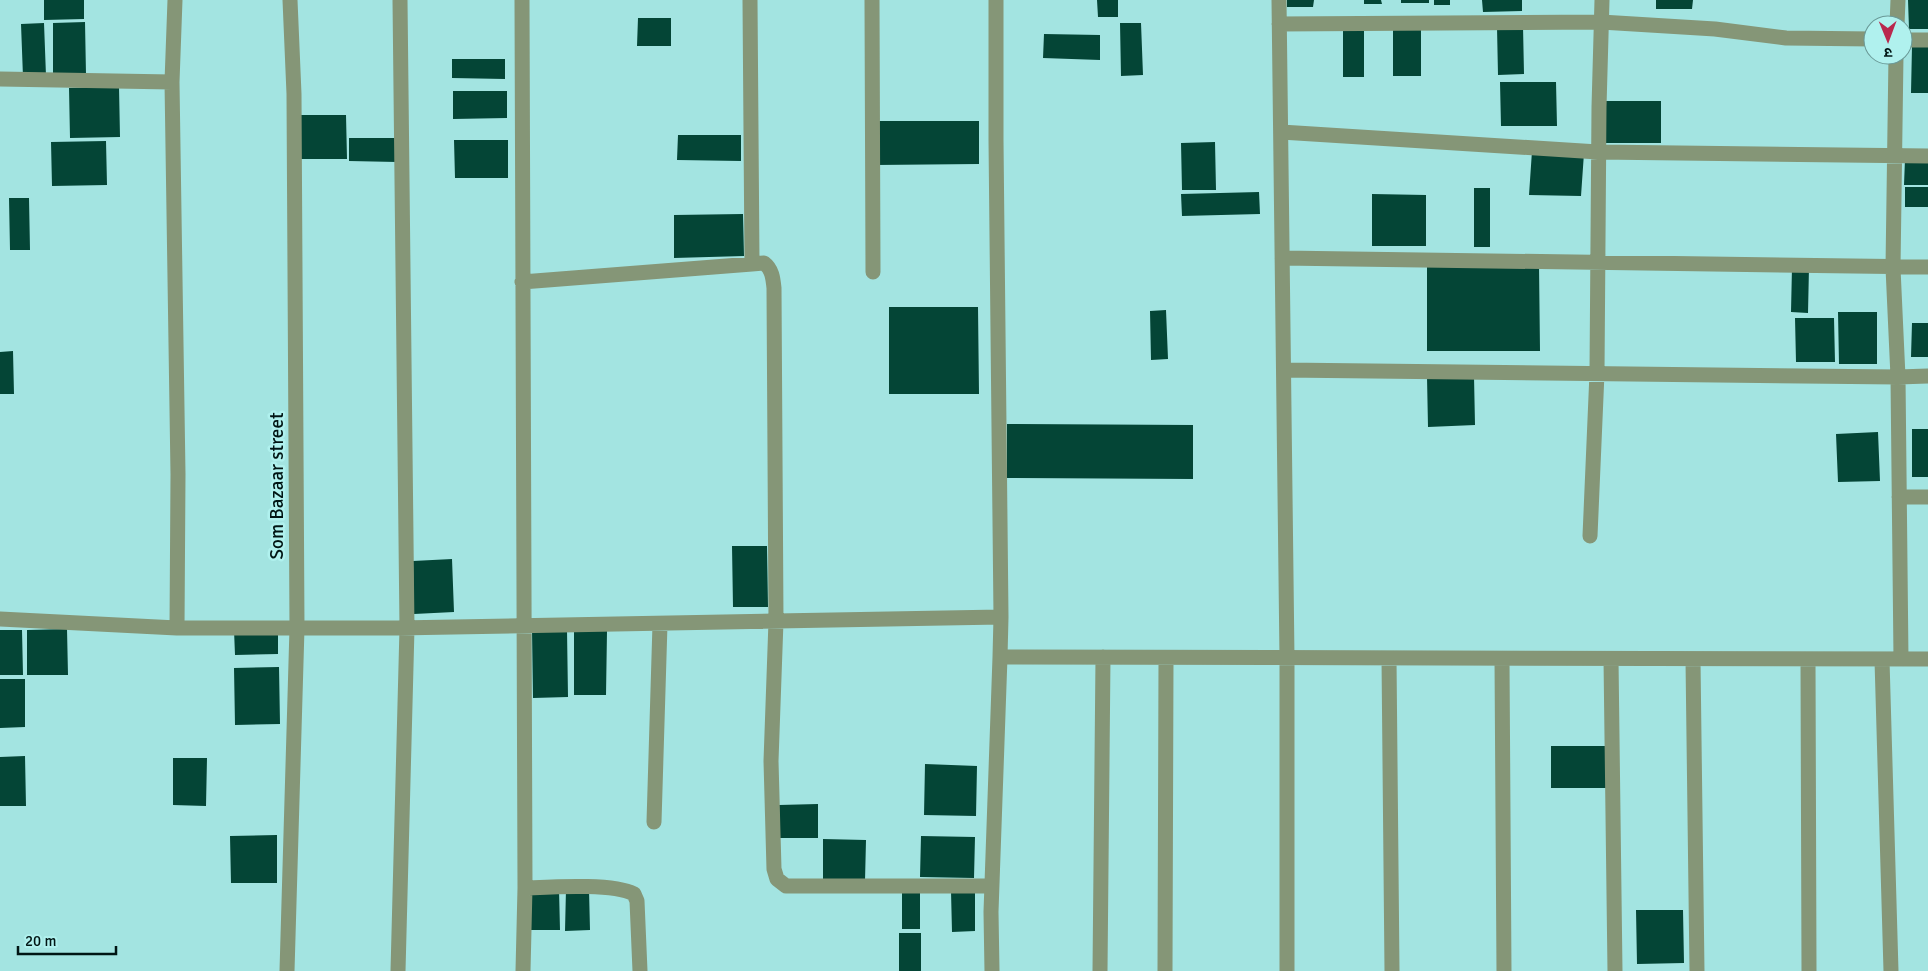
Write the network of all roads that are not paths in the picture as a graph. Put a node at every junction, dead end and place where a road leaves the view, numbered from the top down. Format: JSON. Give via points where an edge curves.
{"nodes":[{"id":1,"x":174,"y":0,"type":"edge"},
{"id":2,"x":290,"y":0,"type":"edge"},
{"id":3,"x":400,"y":0,"type":"edge"},
{"id":4,"x":522,"y":0,"type":"edge"},
{"id":5,"x":750,"y":0,"type":"edge"},
{"id":6,"x":872,"y":0,"type":"edge"},
{"id":7,"x":996,"y":0,"type":"edge"},
{"id":8,"x":1279,"y":0,"type":"edge"},
{"id":9,"x":1602,"y":0,"type":"edge"},
{"id":10,"x":1898,"y":0,"type":"edge"},
{"id":11,"x":1897,"y":15,"type":"edge"},
{"id":12,"x":1601,"y":22,"type":"junction"},
{"id":13,"x":1279,"y":24,"type":"junction"},
{"id":14,"x":1863,"y":39,"type":"edge"},
{"id":15,"x":1913,"y":40,"type":"edge"},
{"id":16,"x":1928,"y":40,"type":"edge"},
{"id":17,"x":1896,"y":65,"type":"edge"},
{"id":18,"x":0,"y":79,"type":"edge"},
{"id":19,"x":172,"y":82,"type":"junction"},
{"id":20,"x":1280,"y":132,"type":"junction"},
{"id":21,"x":1598,"y":152,"type":"junction"},
{"id":22,"x":1894,"y":156,"type":"junction"},
{"id":23,"x":1928,"y":156,"type":"edge"},
{"id":24,"x":1282,"y":258,"type":"junction"},
{"id":25,"x":752,"y":264,"type":"junction"},
{"id":26,"x":1598,"y":264,"type":"junction"},
{"id":27,"x":1928,"y":267,"type":"edge"},
{"id":28,"x":1893,"y":268,"type":"junction"},
{"id":29,"x":873,"y":272,"type":"dead end"},
{"id":30,"x":522,"y":282,"type":"junction"},
{"id":31,"x":1284,"y":370,"type":"junction"},
{"id":32,"x":1598,"y":373,"type":"junction"},
{"id":33,"x":1928,"y":376,"type":"edge"},
{"id":34,"x":1898,"y":377,"type":"junction"},
{"id":35,"x":1928,"y":497,"type":"edge"},
{"id":36,"x":1899,"y":498,"type":"junction"},
{"id":37,"x":1590,"y":536,"type":"dead end"},
{"id":38,"x":1000,"y":617,"type":"junction"},
{"id":39,"x":0,"y":619,"type":"edge"},
{"id":40,"x":776,"y":621,"type":"junction"},
{"id":41,"x":660,"y":624,"type":"junction"},
{"id":42,"x":524,"y":627,"type":"junction"},
{"id":43,"x":177,"y":628,"type":"junction"},
{"id":44,"x":297,"y":628,"type":"junction"},
{"id":45,"x":407,"y":628,"type":"junction"},
{"id":46,"x":1000,"y":657,"type":"junction"},
{"id":47,"x":1103,"y":657,"type":"junction"},
{"id":48,"x":1166,"y":658,"type":"junction"},
{"id":49,"x":1287,"y":658,"type":"junction"},
{"id":50,"x":1389,"y":658,"type":"junction"},
{"id":51,"x":1502,"y":659,"type":"junction"},
{"id":52,"x":1611,"y":659,"type":"junction"},
{"id":53,"x":1901,"y":659,"type":"junction"},
{"id":54,"x":1928,"y":659,"type":"edge"},
{"id":55,"x":1693,"y":660,"type":"junction"},
{"id":56,"x":1808,"y":660,"type":"junction"},
{"id":57,"x":1882,"y":660,"type":"junction"},
{"id":58,"x":654,"y":822,"type":"dead end"},
{"id":59,"x":992,"y":886,"type":"junction"},
{"id":60,"x":525,"y":888,"type":"junction"},
{"id":61,"x":287,"y":971,"type":"edge"},
{"id":62,"x":398,"y":971,"type":"edge"},
{"id":63,"x":523,"y":971,"type":"edge"},
{"id":64,"x":640,"y":971,"type":"edge"},
{"id":65,"x":992,"y":971,"type":"edge"},
{"id":66,"x":1100,"y":971,"type":"edge"},
{"id":67,"x":1165,"y":971,"type":"edge"},
{"id":68,"x":1287,"y":971,"type":"edge"},
{"id":69,"x":1392,"y":971,"type":"edge"},
{"id":70,"x":1504,"y":971,"type":"edge"},
{"id":71,"x":1615,"y":971,"type":"edge"},
{"id":72,"x":1698,"y":971,"type":"edge"},
{"id":73,"x":1809,"y":971,"type":"edge"},
{"id":74,"x":1891,"y":971,"type":"edge"}],
"edges":[{"from":1,"to":19,"type":"street"},
{"from":2,"to":44,"type":"street","name":"Som Bazaar street","via":[[294,94]]},
{"from":3,"to":45,"type":"street"},
{"from":4,"to":30,"type":"street"},
{"from":5,"to":25,"type":"street"},
{"from":6,"to":29,"type":"street"},
{"from":7,"to":38,"type":"street"},
{"from":8,"to":13,"type":"street"},
{"from":9,"to":12,"type":"street"},
{"from":10,"to":11,"type":"street"},
{"from":12,"to":13,"type":"street"},
{"from":12,"to":14,"type":"street","via":[[1715,29],[1786,38]]},
{"from":12,"to":21,"type":"street"},
{"from":13,"to":20,"type":"street"},
{"from":15,"to":16,"type":"street"},
{"from":17,"to":22,"type":"street"},
{"from":18,"to":19,"type":"street"},
{"from":19,"to":43,"type":"street"},
{"from":20,"to":21,"type":"street"},
{"from":20,"to":24,"type":"street"},
{"from":21,"to":22,"type":"street"},
{"from":21,"to":26,"type":"street"},
{"from":22,"to":23,"type":"street"},
{"from":22,"to":28,"type":"street"},
{"from":24,"to":26,"type":"street"},
{"from":24,"to":31,"type":"street"},
{"from":25,"to":30,"type":"street"},
{"from":25,"to":40,"type":"street","via":[[764,263],[768,267],[774,288]]},
{"from":26,"to":28,"type":"street"},
{"from":26,"to":32,"type":"street"},
{"from":27,"to":28,"type":"street"},
{"from":28,"to":34,"type":"street"},
{"from":30,"to":42,"type":"street"},
{"from":31,"to":32,"type":"street"},
{"from":31,"to":49,"type":"street"},
{"from":32,"to":34,"type":"street"},
{"from":32,"to":37,"type":"street"},
{"from":33,"to":34,"type":"street"},
{"from":34,"to":36,"type":"street"},
{"from":35,"to":36,"type":"street"},
{"from":36,"to":53,"type":"street"},
{"from":38,"to":40,"type":"street"},
{"from":38,"to":46,"type":"street"},
{"from":39,"to":43,"type":"street"},
{"from":40,"to":41,"type":"street"},
{"from":40,"to":59,"type":"street","via":[[771,761],[777,879],[786,886]]},
{"from":41,"to":42,"type":"street"},
{"from":41,"to":58,"type":"street"},
{"from":42,"to":45,"type":"street"},
{"from":42,"to":60,"type":"street"},
{"from":43,"to":44,"type":"street"},
{"from":44,"to":45,"type":"street"},
{"from":44,"to":61,"type":"street","name":"Som Bazaar street"},
{"from":45,"to":62,"type":"street"},
{"from":46,"to":47,"type":"street"},
{"from":46,"to":59,"type":"street"},
{"from":47,"to":48,"type":"street"},
{"from":47,"to":66,"type":"street"},
{"from":48,"to":49,"type":"street"},
{"from":48,"to":67,"type":"street"},
{"from":49,"to":50,"type":"street"},
{"from":49,"to":68,"type":"street"},
{"from":50,"to":51,"type":"street"},
{"from":50,"to":69,"type":"street"},
{"from":51,"to":52,"type":"street"},
{"from":51,"to":70,"type":"street"},
{"from":52,"to":55,"type":"street"},
{"from":52,"to":71,"type":"street"},
{"from":53,"to":54,"type":"street"},
{"from":53,"to":57,"type":"street"},
{"from":55,"to":56,"type":"street"},
{"from":55,"to":72,"type":"street"},
{"from":56,"to":57,"type":"street"},
{"from":56,"to":73,"type":"street"},
{"from":57,"to":74,"type":"street"},
{"from":59,"to":65,"type":"street"},
{"from":60,"to":63,"type":"street"},
{"from":60,"to":64,"type":"street","via":[[586,887],[634,894]]}]}
